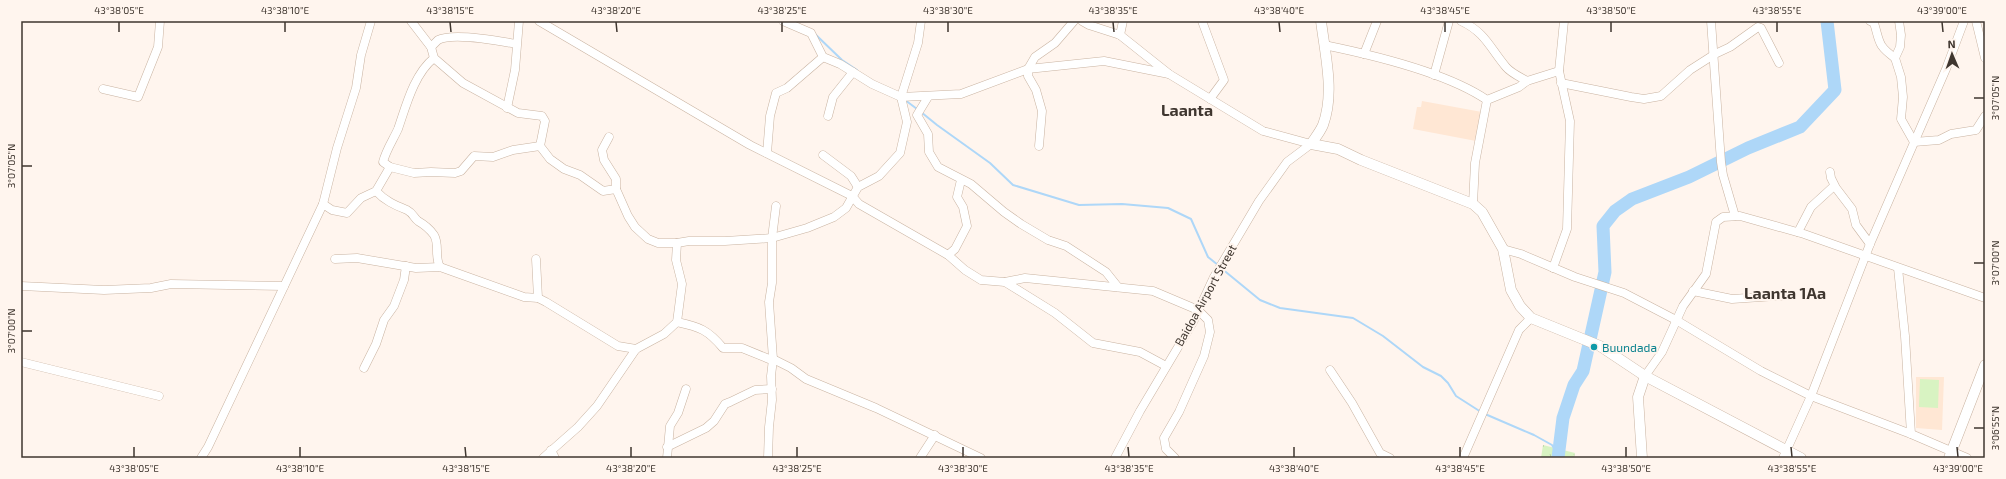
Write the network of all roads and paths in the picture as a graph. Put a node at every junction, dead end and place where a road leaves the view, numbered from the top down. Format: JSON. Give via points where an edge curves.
{"nodes":[{"id":1,"x":160,"y":21,"type":"edge"},
{"id":2,"x":371,"y":21,"type":"edge"},
{"id":3,"x":411,"y":21,"type":"edge"},
{"id":4,"x":519,"y":21,"type":"edge"},
{"id":5,"x":539,"y":21,"type":"edge"},
{"id":6,"x":783,"y":21,"type":"edge"},
{"id":7,"x":921,"y":21,"type":"edge"},
{"id":8,"x":1074,"y":21,"type":"edge"},
{"id":9,"x":1082,"y":21,"type":"edge"},
{"id":10,"x":1123,"y":21,"type":"edge"},
{"id":11,"x":1202,"y":21,"type":"edge"},
{"id":12,"x":1321,"y":21,"type":"edge"},
{"id":13,"x":1377,"y":21,"type":"edge"},
{"id":14,"x":1449,"y":21,"type":"edge"},
{"id":15,"x":1461,"y":21,"type":"edge"},
{"id":16,"x":1564,"y":21,"type":"edge"},
{"id":17,"x":1711,"y":21,"type":"edge"},
{"id":18,"x":1870,"y":21,"type":"edge"},
{"id":19,"x":1899,"y":21,"type":"edge"},
{"id":20,"x":1964,"y":21,"type":"edge"},
{"id":21,"x":1976,"y":21,"type":"edge"},
{"id":22,"x":1120,"y":35,"type":"junction"},
{"id":23,"x":516,"y":44,"type":"junction"},
{"id":24,"x":1324,"y":45,"type":"junction"},
{"id":25,"x":431,"y":47,"type":"junction"},
{"id":26,"x":1364,"y":54,"type":"junction"},
{"id":27,"x":1715,"y":54,"type":"junction"},
{"id":28,"x":823,"y":57,"type":"junction"},
{"id":29,"x":434,"y":58,"type":"junction"},
{"id":30,"x":1896,"y":58,"type":"junction"},
{"id":31,"x":1985,"y":58,"type":"edge"},
{"id":32,"x":1779,"y":63,"type":"dead end"},
{"id":33,"x":1028,"y":69,"type":"junction"},
{"id":34,"x":1558,"y":71,"type":"junction"},
{"id":35,"x":853,"y":72,"type":"junction"},
{"id":36,"x":1169,"y":74,"type":"junction"},
{"id":37,"x":1434,"y":75,"type":"junction"},
{"id":38,"x":1527,"y":81,"type":"junction"},
{"id":39,"x":1561,"y":83,"type":"junction"},
{"id":40,"x":103,"y":89,"type":"dead end"},
{"id":41,"x":901,"y":97,"type":"junction"},
{"id":42,"x":928,"y":97,"type":"junction"},
{"id":43,"x":1210,"y":99,"type":"junction"},
{"id":44,"x":1488,"y":100,"type":"junction"},
{"id":45,"x":508,"y":108,"type":"junction"},
{"id":46,"x":917,"y":114,"type":"junction"},
{"id":47,"x":828,"y":116,"type":"dead end"},
{"id":48,"x":1985,"y":116,"type":"edge"},
{"id":49,"x":907,"y":122,"type":"junction"},
{"id":50,"x":609,"y":137,"type":"dead end"},
{"id":51,"x":1914,"y":142,"type":"junction"},
{"id":52,"x":1311,"y":144,"type":"junction"},
{"id":53,"x":540,"y":146,"type":"junction"},
{"id":54,"x":1039,"y":146,"type":"dead end"},
{"id":55,"x":767,"y":153,"type":"junction"},
{"id":56,"x":823,"y":155,"type":"dead end"},
{"id":57,"x":390,"y":167,"type":"junction"},
{"id":58,"x":1830,"y":172,"type":"dead end"},
{"id":59,"x":961,"y":180,"type":"junction"},
{"id":60,"x":1834,"y":186,"type":"junction"},
{"id":61,"x":858,"y":188,"type":"junction"},
{"id":62,"x":616,"y":189,"type":"junction"},
{"id":63,"x":376,"y":191,"type":"junction"},
{"id":64,"x":852,"y":196,"type":"junction"},
{"id":65,"x":323,"y":204,"type":"junction"},
{"id":66,"x":1473,"y":204,"type":"junction"},
{"id":67,"x":776,"y":206,"type":"dead end"},
{"id":68,"x":1736,"y":216,"type":"junction"},
{"id":69,"x":1798,"y":232,"type":"junction"},
{"id":70,"x":772,"y":238,"type":"junction"},
{"id":71,"x":677,"y":243,"type":"junction"},
{"id":72,"x":1870,"y":244,"type":"junction"},
{"id":73,"x":1503,"y":249,"type":"junction"},
{"id":74,"x":948,"y":255,"type":"junction"},
{"id":75,"x":1866,"y":256,"type":"junction"},
{"id":76,"x":335,"y":259,"type":"dead end"},
{"id":77,"x":536,"y":259,"type":"dead end"},
{"id":78,"x":406,"y":266,"type":"junction"},
{"id":79,"x":440,"y":268,"type":"junction"},
{"id":80,"x":1554,"y":268,"type":"junction"},
{"id":81,"x":1898,"y":268,"type":"junction"},
{"id":82,"x":1005,"y":282,"type":"junction"},
{"id":83,"x":21,"y":286,"type":"edge"},
{"id":84,"x":284,"y":286,"type":"junction"},
{"id":85,"x":1118,"y":287,"type":"junction"},
{"id":86,"x":1693,"y":291,"type":"junction"},
{"id":87,"x":1791,"y":295,"type":"dead end"},
{"id":88,"x":538,"y":298,"type":"junction"},
{"id":89,"x":1985,"y":298,"type":"edge"},
{"id":90,"x":1198,"y":310,"type":"junction"},
{"id":91,"x":1531,"y":318,"type":"junction"},
{"id":92,"x":1676,"y":320,"type":"junction"},
{"id":93,"x":677,"y":322,"type":"junction"},
{"id":94,"x":636,"y":349,"type":"junction"},
{"id":95,"x":773,"y":359,"type":"junction"},
{"id":96,"x":21,"y":362,"type":"edge"},
{"id":97,"x":1985,"y":365,"type":"edge"},
{"id":98,"x":1166,"y":366,"type":"junction"},
{"id":99,"x":364,"y":368,"type":"dead end"},
{"id":100,"x":1330,"y":370,"type":"dead end"},
{"id":101,"x":1645,"y":376,"type":"junction"},
{"id":102,"x":686,"y":389,"type":"dead end"},
{"id":103,"x":772,"y":389,"type":"junction"},
{"id":104,"x":159,"y":396,"type":"dead end"},
{"id":105,"x":1811,"y":396,"type":"junction"},
{"id":106,"x":1911,"y":434,"type":"junction"},
{"id":107,"x":935,"y":435,"type":"junction"},
{"id":108,"x":668,"y":447,"type":"junction"},
{"id":109,"x":553,"y":454,"type":"edge"},
{"id":110,"x":1377,"y":455,"type":"edge"},
{"id":111,"x":1784,"y":455,"type":"edge"},
{"id":112,"x":1950,"y":455,"type":"edge"},
{"id":113,"x":201,"y":458,"type":"edge"},
{"id":114,"x":543,"y":458,"type":"edge"},
{"id":115,"x":667,"y":458,"type":"edge"},
{"id":116,"x":768,"y":458,"type":"edge"},
{"id":117,"x":920,"y":458,"type":"edge"},
{"id":118,"x":981,"y":458,"type":"edge"},
{"id":119,"x":1115,"y":458,"type":"edge"},
{"id":120,"x":1175,"y":458,"type":"edge"},
{"id":121,"x":1390,"y":458,"type":"edge"},
{"id":122,"x":1463,"y":458,"type":"edge"},
{"id":123,"x":1642,"y":458,"type":"edge"},
{"id":124,"x":1801,"y":458,"type":"edge"},
{"id":125,"x":1967,"y":458,"type":"edge"}],
"edges":[{"from":1,"to":40,"type":"street","via":[[158,47],[138,97]]},
{"from":2,"to":65,"type":"street","via":[[361,55],[356,88]]},
{"from":3,"to":25,"type":"street"},
{"from":4,"to":23,"type":"street"},
{"from":5,"to":55,"type":"street"},
{"from":6,"to":28,"type":"street","via":[[811,33]]},
{"from":7,"to":41,"type":"street","via":[[918,42]]},
{"from":8,"to":33,"type":"street","via":[[1055,43],[1034,57]]},
{"from":9,"to":22,"type":"street"},
{"from":10,"to":22,"type":"street"},
{"from":11,"to":43,"type":"street","via":[[1224,80]]},
{"from":12,"to":24,"type":"main road"},
{"from":13,"to":26,"type":"street"},
{"from":14,"to":37,"type":"street"},
{"from":15,"to":38,"type":"street","via":[[1474,26],[1491,44],[1507,68]]},
{"from":16,"to":34,"type":"street"},
{"from":17,"to":27,"type":"street"},
{"from":18,"to":30,"type":"street","via":[[1874,23],[1879,43],[1886,52]]},
{"from":19,"to":30,"type":"street","via":[[1901,35]]},
{"from":20,"to":51,"type":"street"},
{"from":21,"to":31,"type":"street"},
{"from":22,"to":36,"type":"street"},
{"from":23,"to":25,"type":"street","via":[[486,37],[453,38],[438,40]]},
{"from":23,"to":45,"type":"street","via":[[515,70]]},
{"from":24,"to":26,"type":"street"},
{"from":24,"to":52,"type":"main road","via":[[1329,81],[1326,114]]},
{"from":25,"to":29,"type":"street"},
{"from":26,"to":37,"type":"street"},
{"from":27,"to":32,"type":"street","via":[[1730,47],[1758,27],[1761,28]]},
{"from":27,"to":39,"type":"street","via":[[1690,70],[1661,96],[1644,99]]},
{"from":27,"to":68,"type":"street","via":[[1721,162]]},
{"from":28,"to":35,"type":"street"},
{"from":28,"to":55,"type":"street","via":[[787,88],[776,93],[770,116]]},
{"from":29,"to":45,"type":"street","via":[[463,83],[487,94]]},
{"from":29,"to":57,"type":"street","via":[[427,63],[409,92],[398,129],[385,154],[383,162]]},
{"from":30,"to":51,"type":"street","via":[[1902,84],[1901,119]]},
{"from":33,"to":36,"type":"street","via":[[1104,61]]},
{"from":33,"to":42,"type":"street","via":[[961,94]]},
{"from":33,"to":54,"type":"street","via":[[1028,76],[1036,90],[1042,111]]},
{"from":34,"to":38,"type":"street"},
{"from":34,"to":39,"type":"street"},
{"from":35,"to":41,"type":"street"},
{"from":35,"to":47,"type":"street","via":[[833,97]]},
{"from":36,"to":43,"type":"street"},
{"from":37,"to":44,"type":"street","via":[[1472,90]]},
{"from":38,"to":44,"type":"street","via":[[1518,88]]},
{"from":39,"to":80,"type":"street","via":[[1570,121],[1567,229]]},
{"from":41,"to":42,"type":"street"},
{"from":41,"to":49,"type":"street"},
{"from":42,"to":46,"type":"street"},
{"from":43,"to":52,"type":"street","via":[[1263,131]]},
{"from":44,"to":66,"type":"street","via":[[1475,163]]},
{"from":45,"to":53,"type":"street","via":[[518,113],[542,116],[545,121]]},
{"from":46,"to":49,"type":"street"},
{"from":46,"to":59,"type":"street","via":[[928,134],[929,152],[938,167]]},
{"from":48,"to":51,"type":"street","via":[[1976,130],[1951,134],[1939,140]]},
{"from":49,"to":61,"type":"street","via":[[900,153],[879,176]]},
{"from":50,"to":62,"type":"street","via":[[602,150],[604,160],[616,179]]},
{"from":51,"to":72,"type":"street"},
{"from":52,"to":66,"type":"main road","via":[[1338,149],[1367,163]]},
{"from":52,"to":90,"type":"street","name":"Baidoa Airport Street","via":[[1287,162],[1259,201],[1223,259]]},
{"from":53,"to":57,"type":"street","via":[[493,156],[474,156],[461,171],[455,173],[414,173]]},
{"from":53,"to":62,"type":"street","via":[[550,159],[564,169],[580,174],[599,189]]},
{"from":55,"to":64,"type":"street"},
{"from":56,"to":61,"type":"street","via":[[851,176]]},
{"from":57,"to":63,"type":"street"},
{"from":58,"to":60,"type":"street"},
{"from":59,"to":74,"type":"street","via":[[957,197],[963,207],[967,226],[955,249]]},
{"from":59,"to":85,"type":"street","via":[[971,184],[1021,224],[1048,240],[1066,246],[1106,272]]},
{"from":60,"to":69,"type":"street","via":[[1811,207]]},
{"from":60,"to":72,"type":"street","via":[[1852,209],[1856,225]]},
{"from":61,"to":64,"type":"street"},
{"from":62,"to":71,"type":"street","via":[[635,227],[648,239],[658,243]]},
{"from":63,"to":65,"type":"street","via":[[361,198],[347,213],[332,210]]},
{"from":63,"to":79,"type":"street","via":[[391,203],[413,214],[435,236],[435,253]]},
{"from":64,"to":70,"type":"street","via":[[846,208],[834,217]]},
{"from":64,"to":74,"type":"street","via":[[858,204]]},
{"from":65,"to":84,"type":"street"},
{"from":66,"to":73,"type":"main road","via":[[1482,212]]},
{"from":67,"to":70,"type":"street"},
{"from":68,"to":69,"type":"street"},
{"from":68,"to":86,"type":"street","via":[[1716,222],[1706,274]]},
{"from":69,"to":75,"type":"street"},
{"from":70,"to":71,"type":"street"},
{"from":70,"to":95,"type":"street","via":[[772,283],[769,302]]},
{"from":71,"to":93,"type":"street","via":[[676,260],[682,284]]},
{"from":72,"to":75,"type":"street"},
{"from":73,"to":80,"type":"street"},
{"from":73,"to":91,"type":"main road","via":[[1511,290]]},
{"from":74,"to":82,"type":"street","via":[[980,280]]},
{"from":75,"to":81,"type":"street"},
{"from":75,"to":105,"type":"street"},
{"from":76,"to":78,"type":"street","via":[[358,258]]},
{"from":77,"to":88,"type":"street"},
{"from":78,"to":79,"type":"street"},
{"from":78,"to":99,"type":"street","via":[[404,280],[394,306],[384,320]]},
{"from":79,"to":88,"type":"street","via":[[524,297]]},
{"from":80,"to":92,"type":"street","via":[[1624,293]]},
{"from":81,"to":89,"type":"street"},
{"from":81,"to":106,"type":"street"},
{"from":82,"to":85,"type":"street","via":[[1025,278]]},
{"from":82,"to":98,"type":"street","via":[[1055,313],[1094,343],[1140,352]]},
{"from":83,"to":84,"type":"street","via":[[104,290],[151,288],[171,284]]},
{"from":84,"to":113,"type":"street"},
{"from":85,"to":90,"type":"street","via":[[1153,291]]},
{"from":86,"to":87,"type":"street","via":[[1732,299]]},
{"from":86,"to":92,"type":"street"},
{"from":88,"to":94,"type":"street","via":[[618,346]]},
{"from":90,"to":98,"type":"street","name":"Baidoa Airport Street"},
{"from":90,"to":120,"type":"street","via":[[1208,320],[1210,332],[1204,356],[1180,412],[1164,438],[1166,449]]},
{"from":91,"to":101,"type":"main road","via":[[1600,346]]},
{"from":91,"to":122,"type":"street","via":[[1519,330]]},
{"from":92,"to":101,"type":"street","via":[[1662,352]]},
{"from":92,"to":105,"type":"street","via":[[1761,371]]},
{"from":93,"to":94,"type":"street","via":[[664,334]]},
{"from":93,"to":95,"type":"street","via":[[712,334],[723,348],[742,348]]},
{"from":94,"to":109,"type":"street","via":[[597,406]]},
{"from":95,"to":103,"type":"street"},
{"from":95,"to":107,"type":"street","via":[[806,379]]},
{"from":96,"to":104,"type":"street"},
{"from":97,"to":112,"type":"main road"},
{"from":98,"to":119,"type":"street","name":"Baidoa Airport Street"},
{"from":100,"to":110,"type":"street","via":[[1352,403]]},
{"from":101,"to":111,"type":"main road"},
{"from":101,"to":123,"type":"main road","via":[[1638,396]]},
{"from":102,"to":108,"type":"street","via":[[678,413],[670,426]]},
{"from":103,"to":108,"type":"street","via":[[755,390],[725,404],[706,428]]},
{"from":103,"to":116,"type":"street"},
{"from":105,"to":106,"type":"street"},
{"from":105,"to":111,"type":"street"},
{"from":106,"to":112,"type":"street"},
{"from":107,"to":117,"type":"street"},
{"from":107,"to":118,"type":"street"},
{"from":108,"to":115,"type":"street"},
{"from":109,"to":114,"type":"street"},
{"from":110,"to":121,"type":"street"},
{"from":111,"to":124,"type":"main road"},
{"from":112,"to":125,"type":"street"}]}
